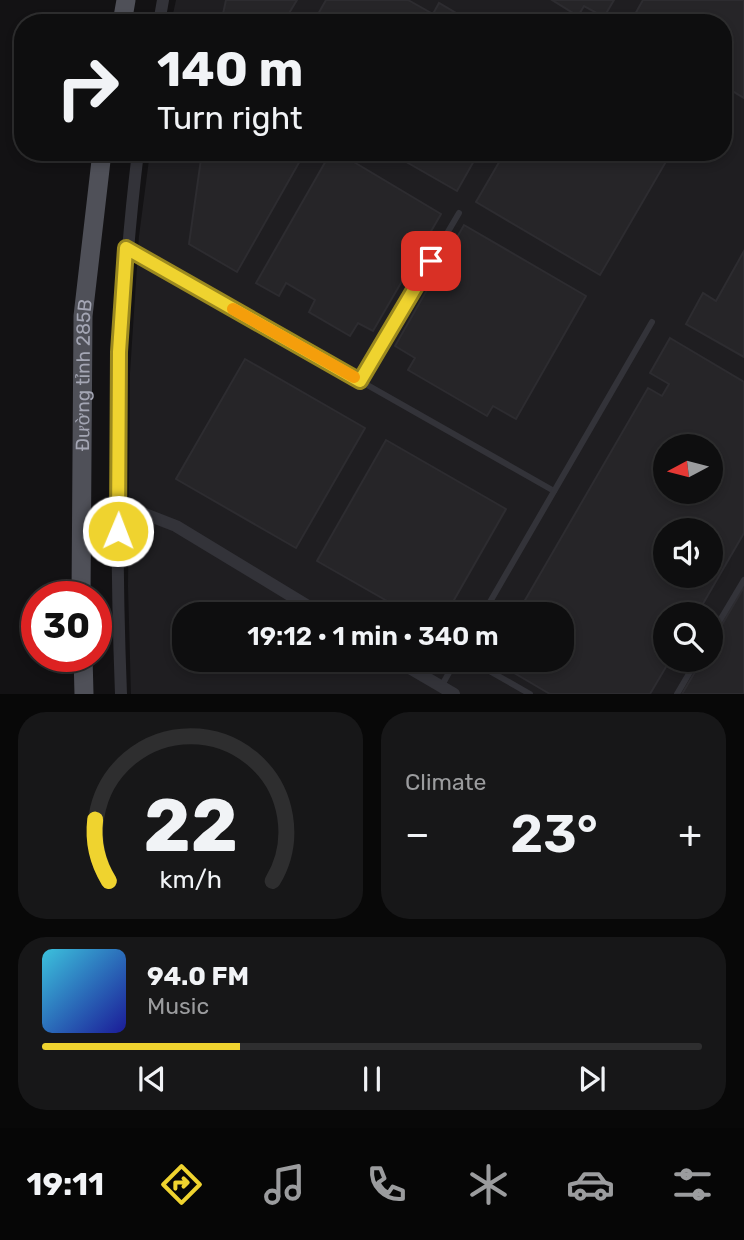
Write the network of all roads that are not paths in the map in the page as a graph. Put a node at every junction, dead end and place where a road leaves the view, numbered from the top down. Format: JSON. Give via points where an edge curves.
{"nodes":[{"id":1,"x":101,"y":161,"type":"edge"},
{"id":2,"x":137,"y":161,"type":"edge"},
{"id":3,"x":459,"y":213,"type":"dead end"},
{"id":4,"x":126,"y":248,"type":"junction"},
{"id":5,"x":652,"y":322,"type":"dead end"},
{"id":6,"x":360,"y":381,"type":"junction"},
{"id":7,"x":554,"y":491,"type":"junction"},
{"id":8,"x":119,"y":504,"type":"junction"},
{"id":9,"x":744,"y":580,"type":"edge"},
{"id":10,"x":81,"y":581,"type":"edge"},
{"id":11,"x":301,"y":602,"type":"edge"},
{"id":12,"x":490,"y":602,"type":"edge"},
{"id":13,"x":723,"y":615,"type":"edge"},
{"id":14,"x":83,"y":672,"type":"edge"},
{"id":15,"x":416,"y":672,"type":"edge"},
{"id":16,"x":449,"y":672,"type":"edge"},
{"id":17,"x":491,"y":672,"type":"edge"},
{"id":18,"x":690,"y":672,"type":"edge"},
{"id":19,"x":441,"y":687,"type":"junction"},
{"id":20,"x":84,"y":694,"type":"edge"},
{"id":21,"x":121,"y":694,"type":"edge"},
{"id":22,"x":454,"y":694,"type":"edge"},
{"id":23,"x":530,"y":694,"type":"edge"},
{"id":24,"x":677,"y":694,"type":"edge"}],
"edges":[{"from":1,"to":10,"type":"main road","name":"Đường tỉnh 285B","via":[[83,316]]},
{"from":2,"to":4,"type":"street"},
{"from":3,"to":6,"type":"lane"},
{"from":4,"to":6,"type":"lane"},
{"from":4,"to":8,"type":"street","via":[[119,352]]},
{"from":5,"to":7,"type":"lane"},
{"from":6,"to":7,"type":"lane"},
{"from":7,"to":12,"type":"lane"},
{"from":8,"to":11,"type":"street","via":[[176,526]]},
{"from":8,"to":21,"type":"street"},
{"from":9,"to":13,"type":"lane"},
{"from":14,"to":20,"type":"main road"},
{"from":15,"to":19,"type":"street"},
{"from":16,"to":19,"type":"lane"},
{"from":17,"to":23,"type":"lane"},
{"from":18,"to":24,"type":"lane"},
{"from":19,"to":22,"type":"street"}]}
